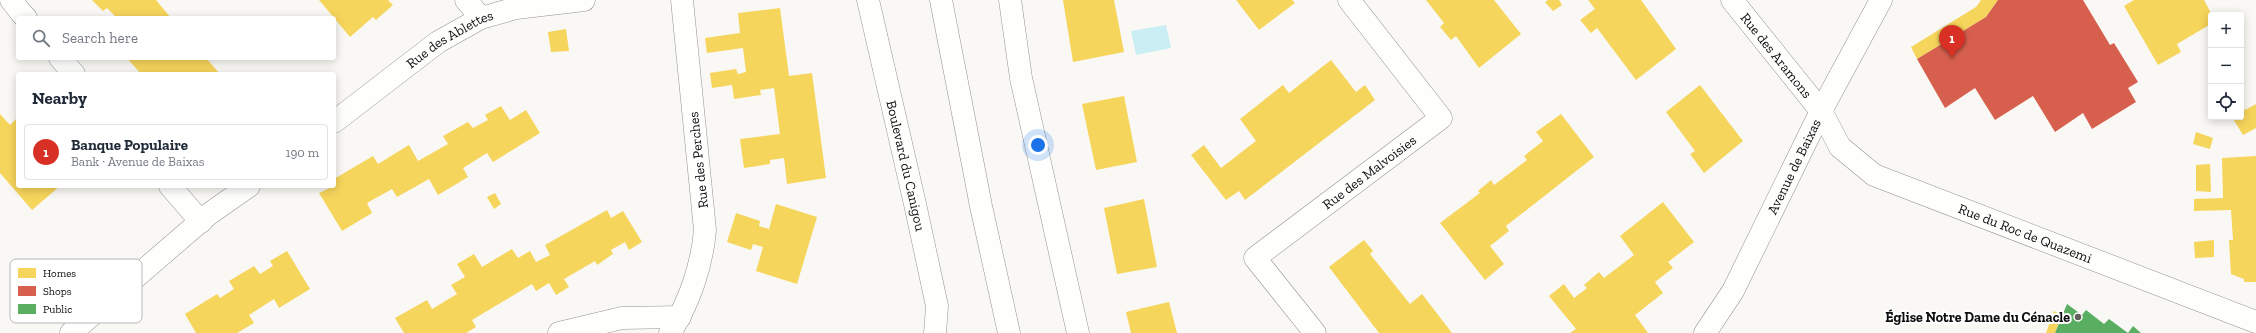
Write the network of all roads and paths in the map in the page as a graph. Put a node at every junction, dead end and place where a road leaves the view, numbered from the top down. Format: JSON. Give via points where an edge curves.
{"nodes":[{"id":1,"x":466,"y":0,"type":"edge"},
{"id":2,"x":584,"y":0,"type":"edge"},
{"id":3,"x":682,"y":0,"type":"edge"},
{"id":4,"x":868,"y":0,"type":"edge"},
{"id":5,"x":941,"y":0,"type":"edge"},
{"id":6,"x":1010,"y":0,"type":"edge"},
{"id":7,"x":1349,"y":0,"type":"edge"},
{"id":8,"x":1732,"y":0,"type":"edge"},
{"id":9,"x":1881,"y":0,"type":"edge"},
{"id":10,"x":481,"y":18,"type":"junction"},
{"id":11,"x":62,"y":60,"type":"edge"},
{"id":12,"x":72,"y":72,"type":"edge"},
{"id":13,"x":1821,"y":111,"type":"junction"},
{"id":14,"x":336,"y":120,"type":"edge"},
{"id":15,"x":172,"y":188,"type":"edge"},
{"id":16,"x":246,"y":188,"type":"edge"},
{"id":17,"x":201,"y":222,"type":"junction"},
{"id":18,"x":142,"y":272,"type":"edge"},
{"id":19,"x":2256,"y":322,"type":"edge"},
{"id":20,"x":83,"y":323,"type":"edge"},
{"id":21,"x":675,"y":325,"type":"edge"},
{"id":22,"x":71,"y":333,"type":"edge"},
{"id":23,"x":559,"y":333,"type":"edge"},
{"id":24,"x":935,"y":333,"type":"edge"},
{"id":25,"x":1009,"y":333,"type":"edge"},
{"id":26,"x":1078,"y":333,"type":"edge"},
{"id":27,"x":1315,"y":333,"type":"edge"},
{"id":28,"x":1705,"y":333,"type":"edge"}],
"edges":[{"from":1,"to":10,"type":"street"},
{"from":2,"to":10,"type":"street","name":"Rue des Ablettes","via":[[516,8]]},
{"from":3,"to":21,"type":"street","name":"Rue des Perches","via":[[705,230],[703,256]]},
{"from":4,"to":24,"type":"street","name":"Boulevard du Canigou","via":[[936,306]]},
{"from":5,"to":25,"type":"street","via":[[981,206]]},
{"from":6,"to":26,"type":"street","via":[[1020,78]]},
{"from":7,"to":27,"type":"street","name":"Rue des Malvoisies","via":[[1441,118],[1255,258]]},
{"from":8,"to":13,"type":"street","name":"Rue des Aramons"},
{"from":9,"to":13,"type":"street","name":"Avenue de Baixas"},
{"from":10,"to":14,"type":"street","name":"Rue des Ablettes","via":[[438,42]]},
{"from":11,"to":12,"type":"street"},
{"from":13,"to":19,"type":"street","name":"Rue du Roc de Quazemi","via":[[1840,147],[1874,175]]},
{"from":13,"to":28,"type":"street","name":"Avenue de Baixas","via":[[1733,291]]},
{"from":15,"to":17,"type":"street"},
{"from":16,"to":17,"type":"street"},
{"from":17,"to":18,"type":"street"},
{"from":20,"to":22,"type":"street"},
{"from":21,"to":23,"type":"street","name":"Rue des Perches","via":[[622,318]]}]}
